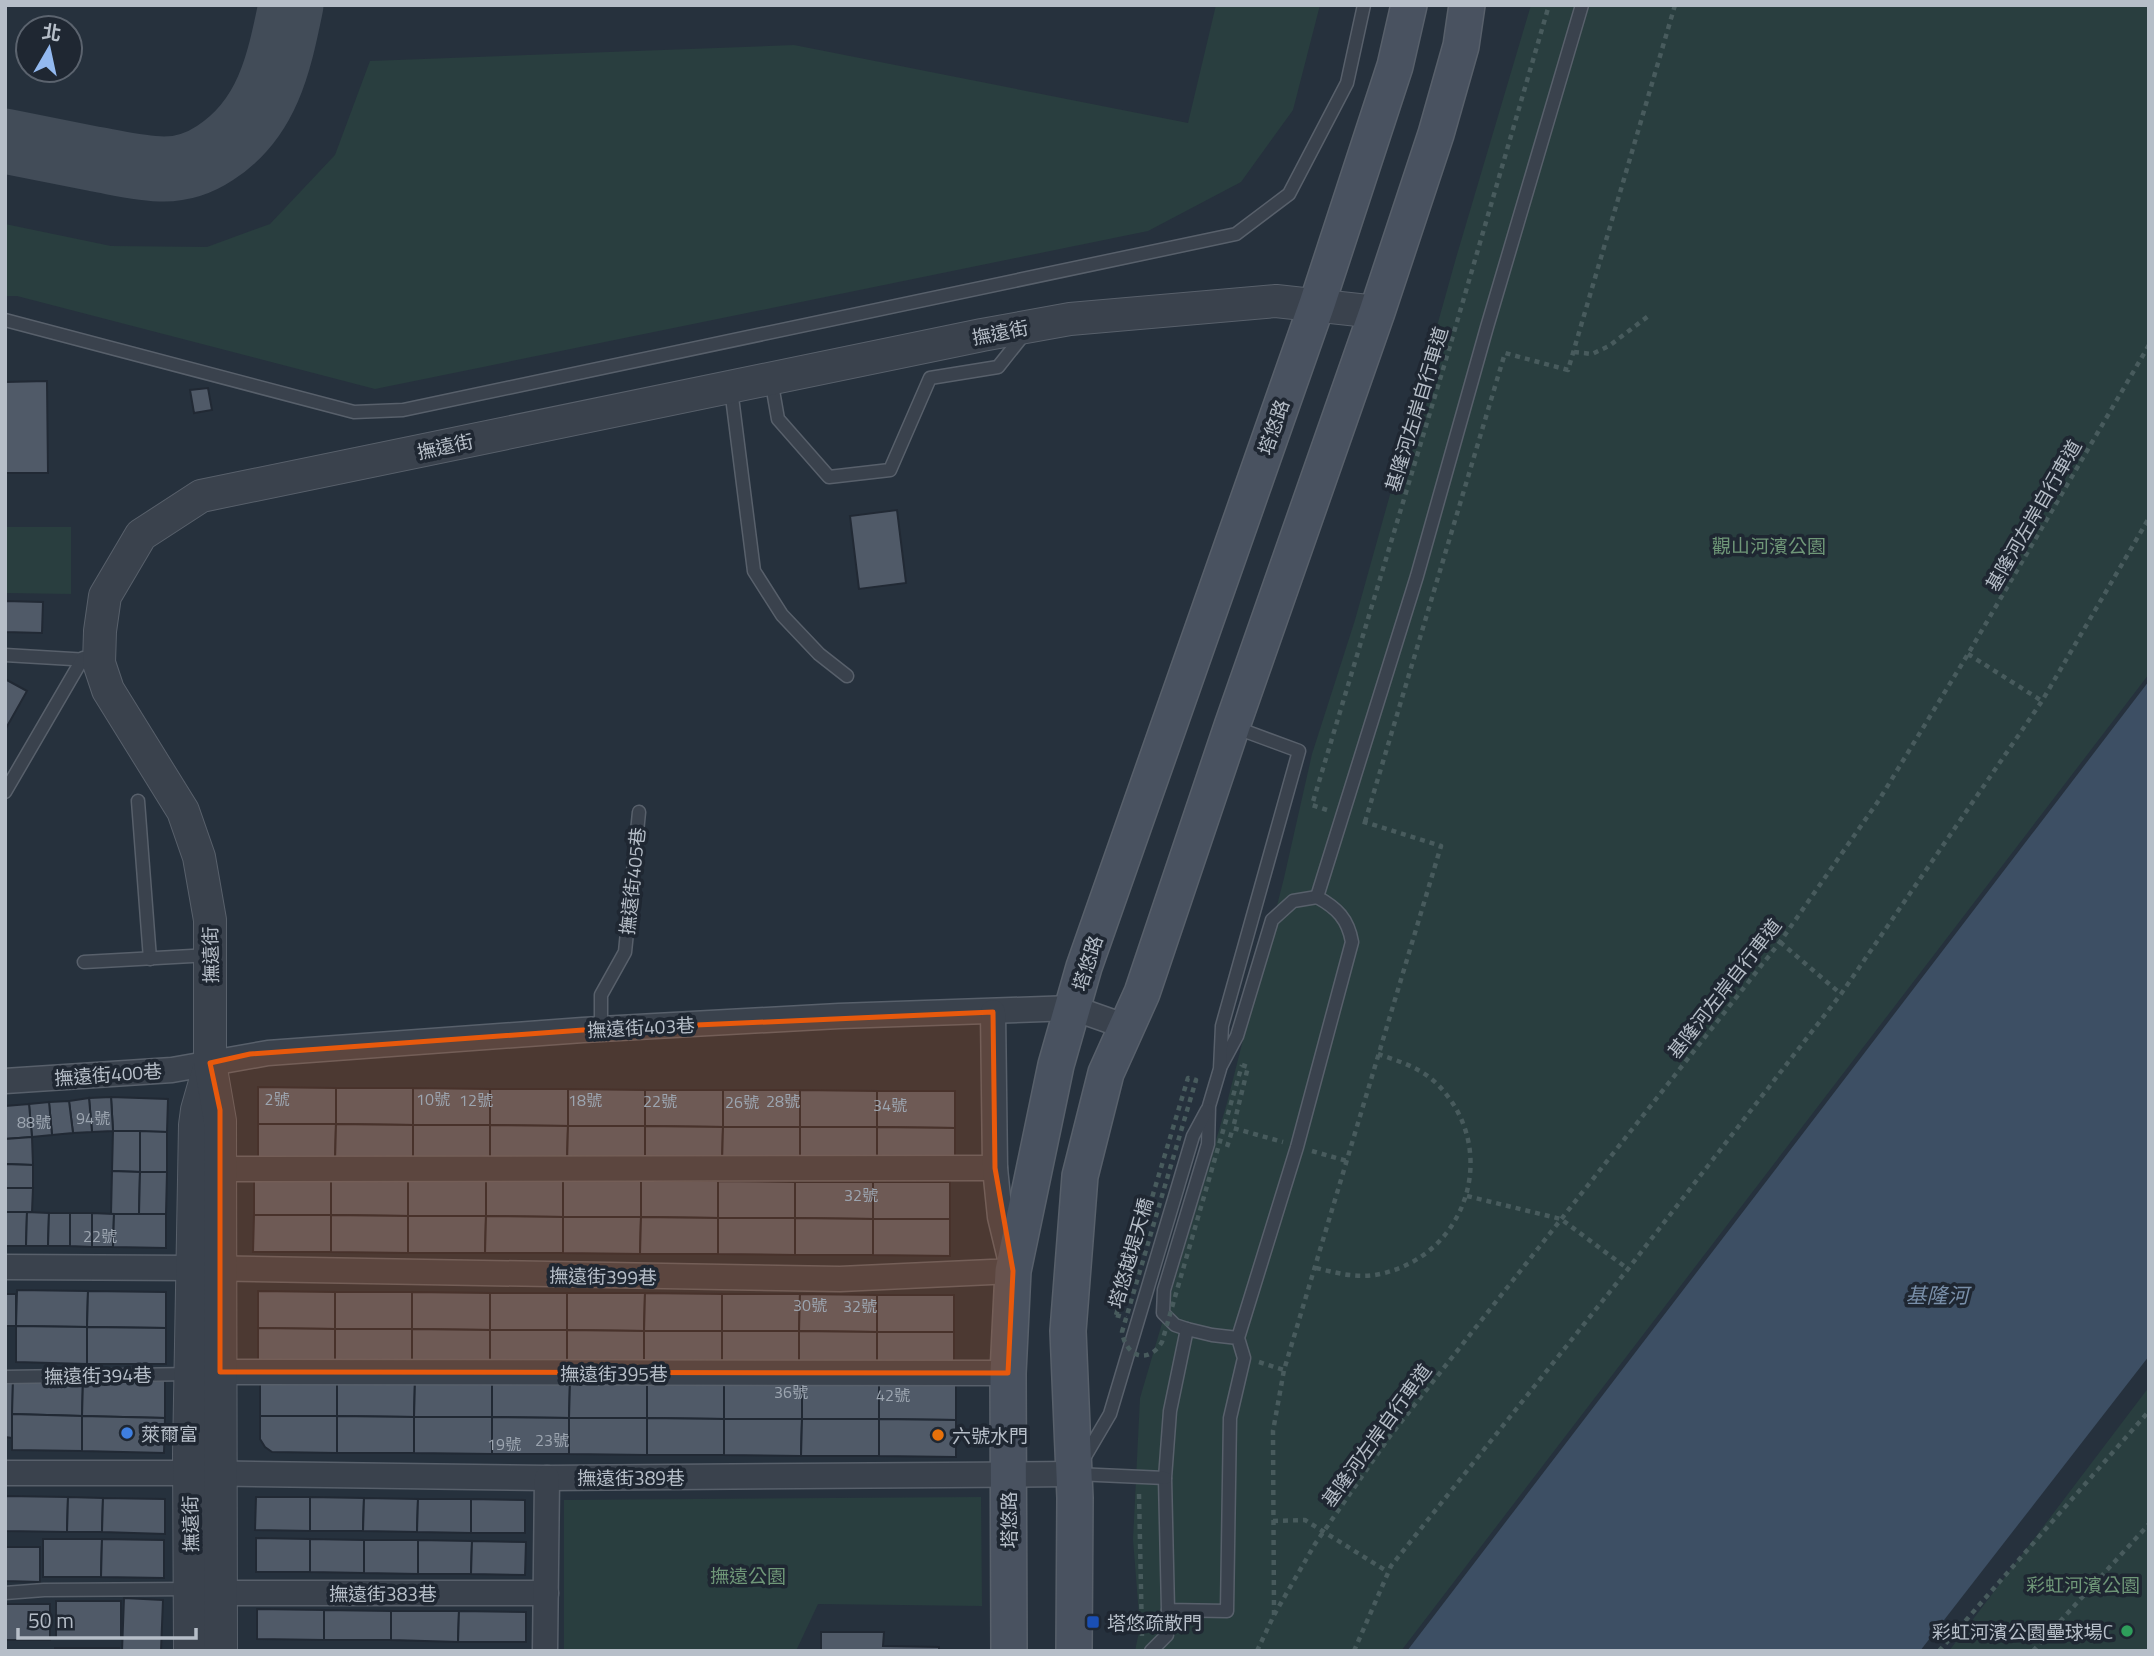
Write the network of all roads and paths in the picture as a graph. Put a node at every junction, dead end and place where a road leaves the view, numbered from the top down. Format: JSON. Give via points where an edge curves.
{"nodes":[{"id":1,"x":1364,"y":5,"type":"edge"},
{"id":2,"x":1409,"y":5,"type":"edge"},
{"id":3,"x":1467,"y":5,"type":"edge"},
{"id":4,"x":1549,"y":5,"type":"edge"},
{"id":5,"x":1582,"y":5,"type":"edge"},
{"id":6,"x":1675,"y":5,"type":"edge"},
{"id":7,"x":1317,"y":304,"type":"junction"},
{"id":8,"x":1377,"y":312,"type":"junction"},
{"id":9,"x":1651,"y":314,"type":"dead end"},
{"id":10,"x":5,"y":320,"type":"edge"},
{"id":11,"x":1031,"y":326,"type":"junction"},
{"id":12,"x":2149,"y":345,"type":"edge"},
{"id":13,"x":1574,"y":352,"type":"junction"},
{"id":14,"x":771,"y":379,"type":"junction"},
{"id":15,"x":731,"y":387,"type":"junction"},
{"id":16,"x":2149,"y":518,"type":"edge"},
{"id":17,"x":1968,"y":654,"type":"junction"},
{"id":18,"x":5,"y":655,"type":"edge"},
{"id":19,"x":91,"y":661,"type":"junction"},
{"id":20,"x":847,"y":676,"type":"dead end"},
{"id":21,"x":2042,"y":701,"type":"junction"},
{"id":22,"x":1232,"y":726,"type":"junction"},
{"id":23,"x":5,"y":792,"type":"edge"},
{"id":24,"x":138,"y":801,"type":"dead end"},
{"id":25,"x":1326,"y":810,"type":"dead end"},
{"id":26,"x":639,"y":811,"type":"dead end"},
{"id":27,"x":1317,"y":897,"type":"junction"},
{"id":28,"x":1780,"y":942,"type":"junction"},
{"id":29,"x":210,"y":955,"type":"junction"},
{"id":30,"x":150,"y":959,"type":"junction"},
{"id":31,"x":84,"y":962,"type":"dead end"},
{"id":32,"x":1841,"y":994,"type":"junction"},
{"id":33,"x":1073,"y":1008,"type":"junction"},
{"id":34,"x":993,"y":1012,"type":"junction"},
{"id":35,"x":1127,"y":1027,"type":"junction"},
{"id":36,"x":601,"y":1029,"type":"junction"},
{"id":37,"x":1378,"y":1054,"type":"junction"},
{"id":38,"x":211,"y":1063,"type":"junction"},
{"id":39,"x":1220,"y":1069,"type":"junction"},
{"id":40,"x":5,"y":1082,"type":"edge"},
{"id":41,"x":1209,"y":1106,"type":"junction"},
{"id":42,"x":1297,"y":1147,"type":"junction"},
{"id":43,"x":1347,"y":1161,"type":"junction"},
{"id":44,"x":995,"y":1168,"type":"junction"},
{"id":45,"x":220,"y":1169,"type":"junction"},
{"id":46,"x":1467,"y":1196,"type":"junction"},
{"id":47,"x":1560,"y":1219,"type":"junction"},
{"id":48,"x":5,"y":1267,"type":"edge"},
{"id":49,"x":207,"y":1268,"type":"junction"},
{"id":50,"x":1316,"y":1268,"type":"junction"},
{"id":51,"x":1628,"y":1269,"type":"junction"},
{"id":52,"x":1013,"y":1272,"type":"junction"},
{"id":53,"x":1125,"y":1287,"type":"dead end"},
{"id":54,"x":1115,"y":1300,"type":"dead end"},
{"id":55,"x":1126,"y":1318,"type":"junction"},
{"id":56,"x":1187,"y":1329,"type":"junction"},
{"id":57,"x":1238,"y":1338,"type":"junction"},
{"id":58,"x":1244,"y":1358,"type":"junction"},
{"id":59,"x":1284,"y":1370,"type":"junction"},
{"id":60,"x":205,"y":1373,"type":"junction"},
{"id":61,"x":1008,"y":1373,"type":"junction"},
{"id":62,"x":5,"y":1377,"type":"edge"},
{"id":63,"x":2149,"y":1410,"type":"edge"},
{"id":64,"x":5,"y":1473,"type":"edge"},
{"id":65,"x":205,"y":1473,"type":"junction"},
{"id":66,"x":1074,"y":1474,"type":"junction"},
{"id":67,"x":1008,"y":1475,"type":"junction"},
{"id":68,"x":1139,"y":1477,"type":"junction"},
{"id":69,"x":547,"y":1478,"type":"junction"},
{"id":70,"x":1165,"y":1478,"type":"junction"},
{"id":71,"x":1273,"y":1521,"type":"junction"},
{"id":72,"x":2149,"y":1524,"type":"edge"},
{"id":73,"x":1324,"y":1531,"type":"junction"},
{"id":74,"x":1388,"y":1572,"type":"junction"},
{"id":75,"x":205,"y":1591,"type":"junction"},
{"id":76,"x":5,"y":1593,"type":"edge"},
{"id":77,"x":546,"y":1593,"type":"junction"},
{"id":78,"x":1168,"y":1610,"type":"junction"},
{"id":79,"x":1274,"y":1615,"type":"junction"},
{"id":80,"x":1142,"y":1637,"type":"dead end"},
{"id":81,"x":190,"y":1651,"type":"edge"},
{"id":82,"x":221,"y":1651,"type":"edge"},
{"id":83,"x":545,"y":1651,"type":"edge"},
{"id":84,"x":1009,"y":1651,"type":"edge"},
{"id":85,"x":1074,"y":1651,"type":"edge"},
{"id":86,"x":1151,"y":1651,"type":"edge"},
{"id":87,"x":1257,"y":1651,"type":"edge"},
{"id":88,"x":1354,"y":1651,"type":"edge"},
{"id":89,"x":1939,"y":1651,"type":"edge"},
{"id":90,"x":2033,"y":1651,"type":"edge"}],
"edges":[{"from":1,"to":10,"type":"lane","via":[[1347,83],[1289,194],[1236,234],[403,410],[354,412]]},
{"from":2,"to":7,"type":"main road","via":[[1395,66]]},
{"from":3,"to":8,"type":"main road","via":[[1461,46],[1436,134]]},
{"from":4,"to":25,"type":"path","name":"基隆河左岸自行車道","via":[[1312,805]]},
{"from":5,"to":27,"type":"lane","via":[[1417,576]]},
{"from":6,"to":13,"type":"path"},
{"from":7,"to":8,"type":"street","name":"撫遠街"},
{"from":7,"to":11,"type":"street","name":"撫遠街","via":[[1276,301]]},
{"from":7,"to":33,"type":"main road","name":"塔悠路"},
{"from":8,"to":22,"type":"main road"},
{"from":9,"to":13,"type":"path","via":[[1609,346],[1592,354]]},
{"from":11,"to":14,"type":"street","name":"撫遠街"},
{"from":11,"to":14,"type":"lane","via":[[998,367],[930,378],[890,470],[829,477],[778,419]]},
{"from":12,"to":17,"type":"path","name":"基隆河左岸自行車道"},
{"from":13,"to":37,"type":"path","name":"基隆河左岸自行車道","via":[[1569,370],[1505,353],[1365,822],[1441,846]]},
{"from":14,"to":15,"type":"street","name":"撫遠街"},
{"from":15,"to":19,"type":"street","name":"撫遠街","via":[[201,496],[141,536],[105,596]]},
{"from":15,"to":20,"type":"lane","via":[[754,572],[782,615]]},
{"from":16,"to":21,"type":"path"},
{"from":17,"to":21,"type":"path"},
{"from":17,"to":28,"type":"path","name":"基隆河左岸自行車道","via":[[1879,800]]},
{"from":18,"to":19,"type":"lane"},
{"from":19,"to":23,"type":"lane"},
{"from":19,"to":29,"type":"street","name":"撫遠街","via":[[183,811],[210,920]]},
{"from":21,"to":32,"type":"path"},
{"from":22,"to":35,"type":"main road"},
{"from":22,"to":39,"type":"lane","via":[[1299,751],[1222,1026]]},
{"from":24,"to":30,"type":"lane"},
{"from":26,"to":36,"type":"lane","name":"撫遠街405巷","via":[[625,952],[601,995]]},
{"from":27,"to":39,"type":"lane","via":[[1293,901],[1272,920],[1237,1036]]},
{"from":27,"to":42,"type":"lane","via":[[1345,918],[1352,943]]},
{"from":28,"to":32,"type":"path"},
{"from":28,"to":47,"type":"path","name":"基隆河左岸自行車道"},
{"from":29,"to":30,"type":"lane"},
{"from":29,"to":38,"type":"street","name":"撫遠街"},
{"from":30,"to":31,"type":"lane"},
{"from":32,"to":51,"type":"path"},
{"from":33,"to":34,"type":"street","name":"撫遠街403巷"},
{"from":33,"to":35,"type":"street"},
{"from":33,"to":52,"type":"main road","name":"塔悠路","via":[[1056,1065]]},
{"from":34,"to":36,"type":"street","name":"撫遠街403巷"},
{"from":34,"to":44,"type":"street"},
{"from":35,"to":66,"type":"main road","via":[[1105,1073],[1080,1176],[1068,1331]]},
{"from":36,"to":38,"type":"street","name":"撫遠街403巷","via":[[268,1052]]},
{"from":37,"to":43,"type":"path","name":"基隆河左岸自行車道"},
{"from":37,"to":46,"type":"path","via":[[1408,1064],[1434,1081],[1454,1105],[1467,1134],[1472,1165]]},
{"from":38,"to":40,"type":"street","name":"撫遠街400巷"},
{"from":38,"to":45,"type":"street","name":"撫遠街","via":[[220,1110]]},
{"from":38,"to":49,"type":"street","name":"撫遠街","via":[[195,1125]]},
{"from":39,"to":41,"type":"lane"},
{"from":41,"to":56,"type":"lane","via":[[1208,1144],[1164,1290],[1163,1313]]},
{"from":41,"to":66,"type":"lane","via":[[1193,1136],[1110,1414]]},
{"from":42,"to":43,"type":"path"},
{"from":42,"to":55,"type":"path","name":"塔悠越堤天橋","bridge":true,"via":[[1233,1128],[1248,1067],[1242,1065],[1157,1350],[1140,1356],[1131,1352],[1122,1332]]},
{"from":42,"to":57,"type":"lane"},
{"from":43,"to":50,"type":"path","name":"基隆河左岸自行車道"},
{"from":44,"to":45,"type":"street"},
{"from":44,"to":52,"type":"street"},
{"from":45,"to":49,"type":"street","name":"撫遠街"},
{"from":46,"to":47,"type":"path"},
{"from":46,"to":50,"type":"path","via":[[1454,1224],[1434,1248],[1408,1265],[1378,1275],[1346,1276]]},
{"from":47,"to":51,"type":"path"},
{"from":47,"to":73,"type":"path","name":"基隆河左岸自行車道","via":[[1390,1436]]},
{"from":48,"to":49,"type":"street"},
{"from":49,"to":52,"type":"street","name":"撫遠街399巷","via":[[840,1279]]},
{"from":49,"to":60,"type":"street","name":"撫遠街"},
{"from":50,"to":59,"type":"path","name":"基隆河左岸自行車道"},
{"from":51,"to":74,"type":"path"},
{"from":52,"to":61,"type":"main road","name":"塔悠路"},
{"from":53,"to":55,"type":"path","bridge":true,"via":[[1116,1315]]},
{"from":54,"to":55,"type":"path","name":"塔悠越堤天橋","bridge":true,"via":[[1148,1211],[1188,1078],[1196,1080]]},
{"from":56,"to":57,"type":"lane"},
{"from":56,"to":70,"type":"lane","via":[[1170,1411]]},
{"from":57,"to":58,"type":"lane"},
{"from":58,"to":59,"type":"path"},
{"from":58,"to":78,"type":"lane","via":[[1230,1418],[1227,1611]]},
{"from":59,"to":71,"type":"path","name":"基隆河左岸自行車道","via":[[1273,1431]]},
{"from":60,"to":61,"type":"street","name":"撫遠街395巷"},
{"from":60,"to":62,"type":"lane","name":"撫遠街394巷"},
{"from":60,"to":65,"type":"street","name":"撫遠街"},
{"from":61,"to":67,"type":"main road","name":"塔悠路"},
{"from":63,"to":89,"type":"path"},
{"from":64,"to":65,"type":"street"},
{"from":65,"to":69,"type":"street","name":"撫遠街389巷"},
{"from":65,"to":75,"type":"street","name":"撫遠街"},
{"from":66,"to":67,"type":"street","name":"撫遠街389巷"},
{"from":66,"to":68,"type":"lane"},
{"from":66,"to":85,"type":"main road"},
{"from":67,"to":69,"type":"street","name":"撫遠街389巷"},
{"from":67,"to":84,"type":"main road","name":"塔悠路"},
{"from":68,"to":70,"type":"lane"},
{"from":68,"to":80,"type":"path"},
{"from":69,"to":77,"type":"street"},
{"from":70,"to":78,"type":"lane"},
{"from":71,"to":73,"type":"path","via":[[1304,1520]]},
{"from":71,"to":79,"type":"path","name":"基隆河左岸自行車道"},
{"from":72,"to":90,"type":"path"},
{"from":73,"to":74,"type":"path"},
{"from":73,"to":79,"type":"path","name":"基隆河左岸自行車道"},
{"from":74,"to":88,"type":"path"},
{"from":75,"to":76,"type":"lane"},
{"from":75,"to":77,"type":"street","name":"撫遠街383巷"},
{"from":75,"to":81,"type":"street","name":"撫遠街"},
{"from":75,"to":82,"type":"street","name":"撫遠街"},
{"from":77,"to":83,"type":"street"},
{"from":78,"to":86,"type":"lane","via":[[1167,1635]]},
{"from":79,"to":87,"type":"path","name":"基隆河左岸自行車道"}]}
